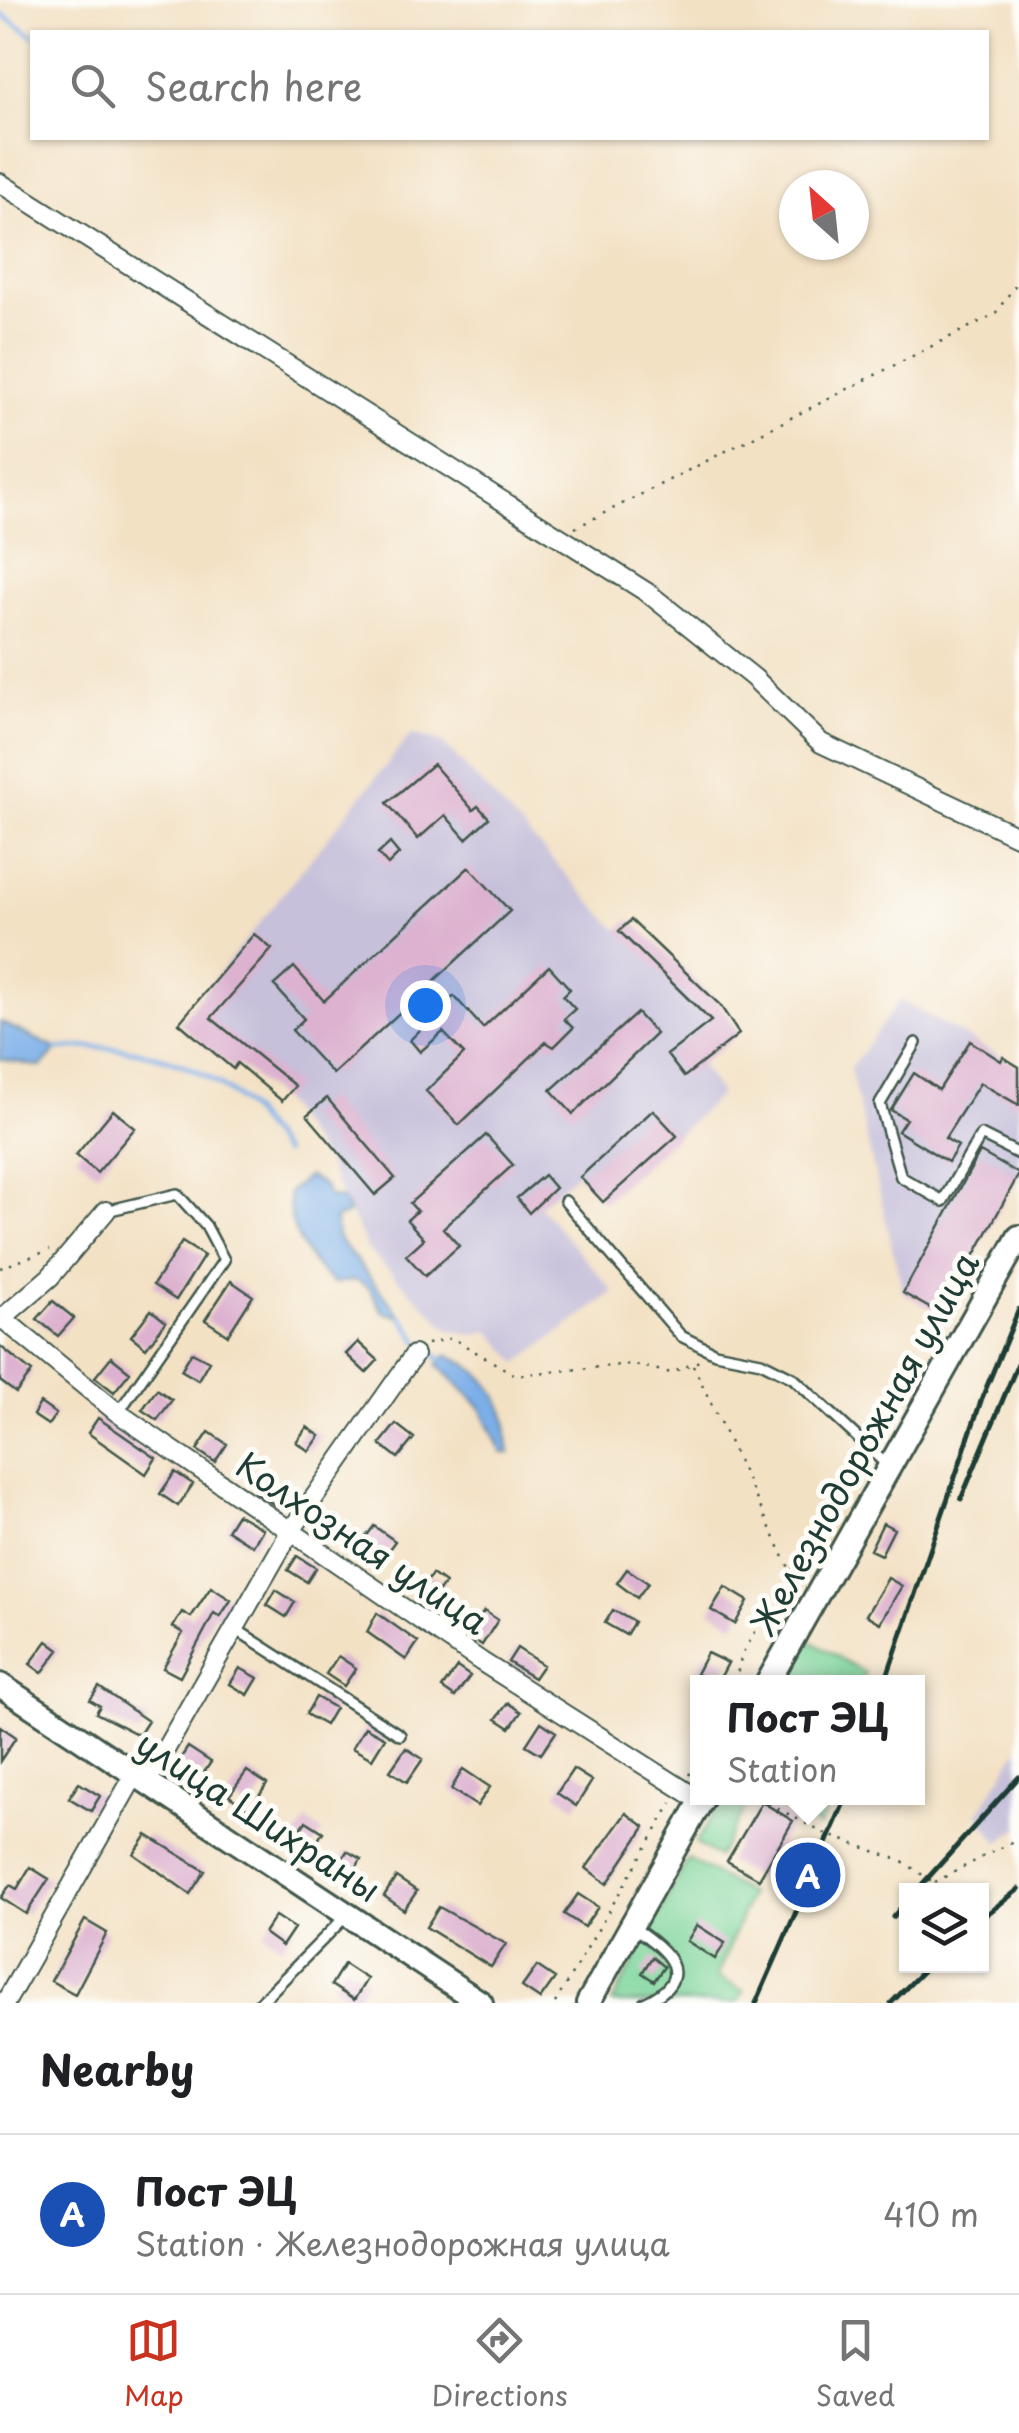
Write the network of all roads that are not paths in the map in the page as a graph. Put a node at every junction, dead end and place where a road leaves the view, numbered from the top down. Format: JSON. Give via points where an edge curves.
{"nodes":[{"id":1,"x":0,"y":183,"type":"edge"},
{"id":2,"x":1019,"y":837,"type":"edge"},
{"id":3,"x":916,"y":1043,"type":"dead end"},
{"id":4,"x":1019,"y":1154,"type":"edge"},
{"id":5,"x":564,"y":1201,"type":"dead end"},
{"id":6,"x":106,"y":1211,"type":"joint"},
{"id":7,"x":1019,"y":1237,"type":"edge"},
{"id":8,"x":1,"y":1319,"type":"edge"},
{"id":9,"x":414,"y":1354,"type":"road end"},
{"id":10,"x":118,"y":1413,"type":"junction"},
{"id":11,"x":889,"y":1467,"type":"junction"},
{"id":12,"x":290,"y":1532,"type":"junction"},
{"id":13,"x":234,"y":1628,"type":"junction"},
{"id":14,"x":772,"y":1675,"type":"edge"},
{"id":15,"x":0,"y":1684,"type":"edge"},
{"id":16,"x":400,"y":1736,"type":"dead end"},
{"id":17,"x":140,"y":1780,"type":"junction"},
{"id":18,"x":690,"y":1793,"type":"edge"},
{"id":19,"x":699,"y":1805,"type":"edge"},
{"id":20,"x":346,"y":1915,"type":"junction"},
{"id":21,"x":631,"y":1926,"type":"junction"},
{"id":22,"x":5,"y":2003,"type":"edge"},
{"id":23,"x":260,"y":2003,"type":"edge"},
{"id":24,"x":481,"y":2003,"type":"edge"},
{"id":25,"x":588,"y":2003,"type":"edge"},
{"id":26,"x":644,"y":2003,"type":"edge"}],
"edges":[{"from":1,"to":2,"type":"street","via":[[648,593],[754,678],[821,743]]},
{"from":3,"to":4,"type":"lane","via":[[880,1104],[901,1177],[943,1202],[981,1135]]},
{"from":5,"to":11,"type":"lane","via":[[680,1336],[792,1378]]},
{"from":6,"to":8,"type":"street","via":[[50,1278]]},
{"from":6,"to":10,"type":"lane","via":[[177,1194],[206,1226],[224,1260]]},
{"from":7,"to":11,"type":"street","name":"Железнодорожная улица"},
{"from":8,"to":10,"type":"street","name":"Колхозная улица"},
{"from":9,"to":12,"type":"street"},
{"from":10,"to":12,"type":"street","name":"Колхозная улица"},
{"from":11,"to":14,"type":"street","name":"Железнодорожная улица"},
{"from":12,"to":13,"type":"street"},
{"from":12,"to":18,"type":"street","name":"Колхозная улица"},
{"from":13,"to":16,"type":"lane"},
{"from":13,"to":17,"type":"street"},
{"from":15,"to":17,"type":"street","name":"улица Шихраны"},
{"from":17,"to":20,"type":"street","name":"улица Шихраны"},
{"from":17,"to":22,"type":"street"},
{"from":19,"to":21,"type":"street"},
{"from":20,"to":23,"type":"lane"},
{"from":20,"to":24,"type":"street","name":"улица Шихраны"},
{"from":21,"to":25,"type":"street"},
{"from":21,"to":26,"type":"lane","via":[[671,1956],[675,1972]]}]}
